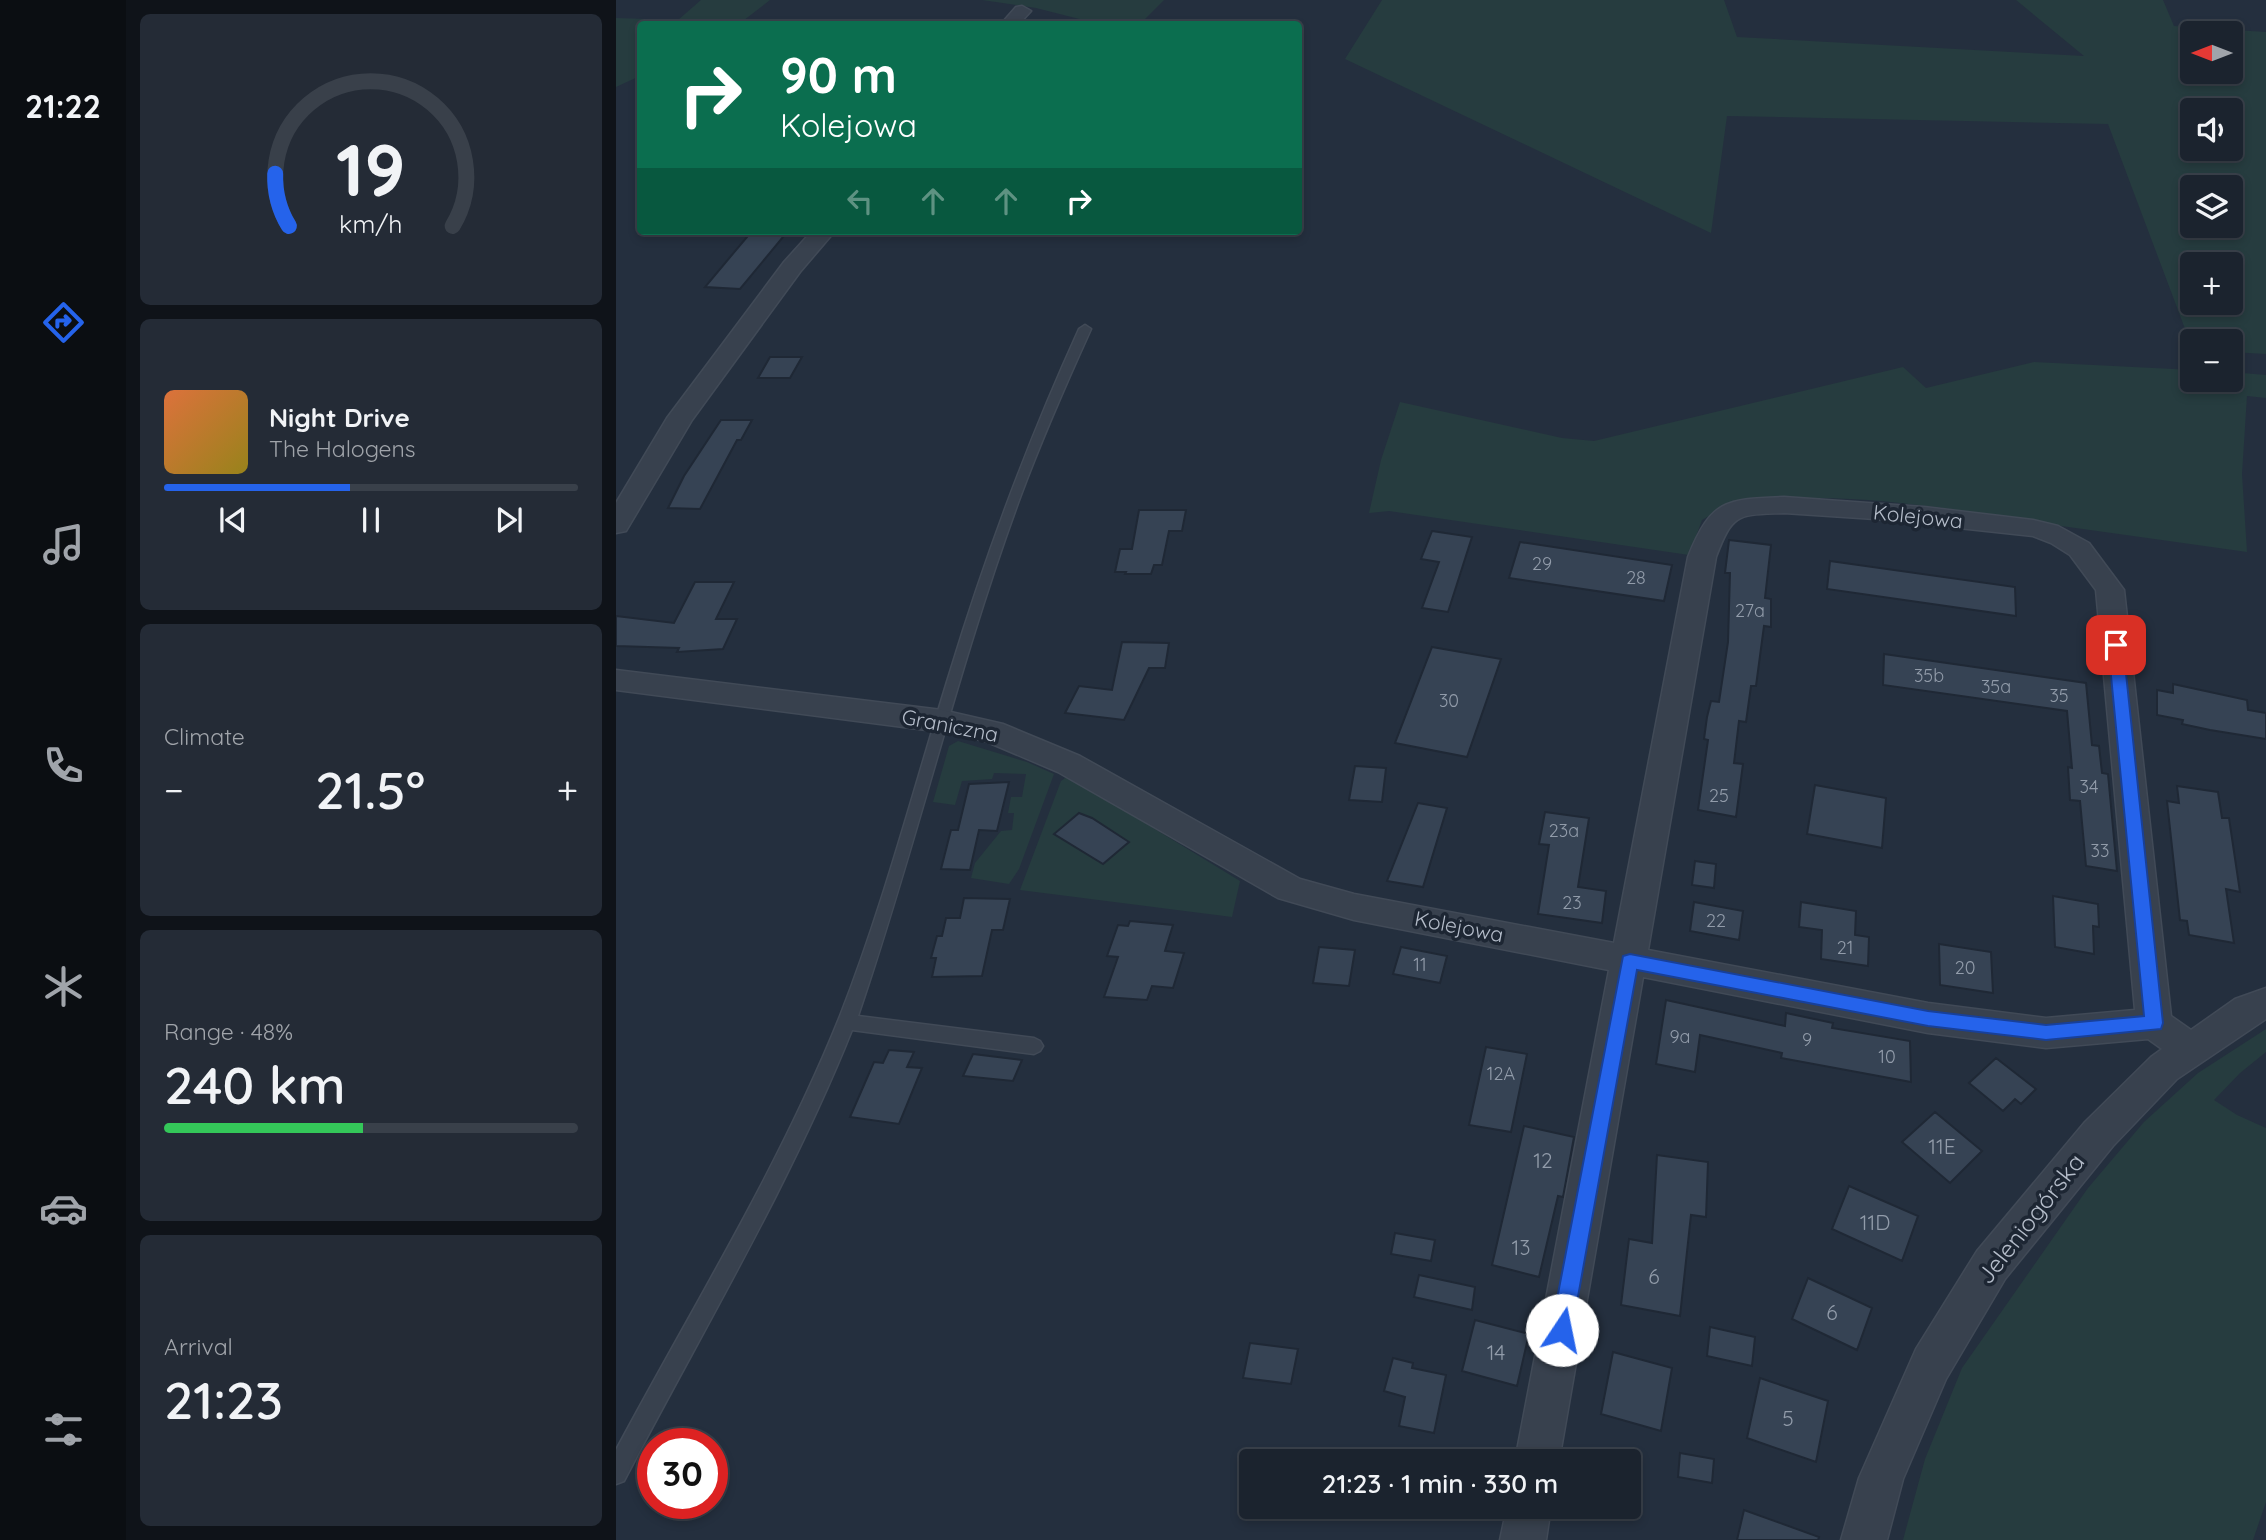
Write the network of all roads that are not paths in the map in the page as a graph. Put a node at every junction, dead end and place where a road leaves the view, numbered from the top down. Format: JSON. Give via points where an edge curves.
{"nodes":[{"id":1,"x":1022,"y":11,"type":"dead end"},
{"id":2,"x":1013,"y":21,"type":"edge"},
{"id":3,"x":820,"y":235,"type":"edge"},
{"id":4,"x":1085,"y":329,"type":"dead end"},
{"id":5,"x":616,"y":525,"type":"edge"},
{"id":6,"x":616,"y":680,"type":"edge"},
{"id":7,"x":942,"y":721,"type":"junction"},
{"id":8,"x":1290,"y":889,"type":"joint"},
{"id":9,"x":1630,"y":961,"type":"junction"},
{"id":10,"x":2266,"y":1003,"type":"edge"},
{"id":11,"x":846,"y":1022,"type":"junction"},
{"id":12,"x":2154,"y":1023,"type":"junction"},
{"id":13,"x":1034,"y":1046,"type":"dead end"},
{"id":14,"x":2190,"y":1050,"type":"junction"},
{"id":15,"x":1539,"y":1449,"type":"edge"},
{"id":16,"x":616,"y":1474,"type":"edge"},
{"id":17,"x":1527,"y":1519,"type":"edge"},
{"id":18,"x":1523,"y":1540,"type":"edge"},
{"id":19,"x":1864,"y":1540,"type":"edge"}],
"edges":[{"from":1,"to":2,"type":"street"},
{"from":3,"to":5,"type":"street","via":[[680,418]]},
{"from":4,"to":7,"type":"lane","via":[[1027,459]]},
{"from":6,"to":7,"type":"street","name":"Graniczna"},
{"from":7,"to":8,"type":"street","name":"Graniczna","via":[[992,732],[1069,764]]},
{"from":7,"to":11,"type":"lane","via":[[886,913]]},
{"from":8,"to":9,"type":"street","name":"Kolejowa","via":[[1354,907]]},
{"from":9,"to":12,"type":"street","name":"Kolejowa","via":[[1928,1018],[2046,1033]]},
{"from":9,"to":12,"type":"street","name":"Kolejowa","via":[[1702,557],[1716,523],[1731,511],[1755,506],[1798,506],[2033,528],[2076,543],[2110,590]]},
{"from":9,"to":15,"type":"street","name":"Kolejowa"},
{"from":10,"to":14,"type":"street","name":"Jeleniogórska","via":[[2248,1010]]},
{"from":11,"to":13,"type":"lane"},
{"from":11,"to":16,"type":"lane","via":[[756,1217]]},
{"from":12,"to":14,"type":"street"},
{"from":14,"to":19,"type":"street","name":"Jeleniogórska","via":[[2164,1068],[2099,1134],[1991,1265],[1931,1364],[1881,1479]]},
{"from":17,"to":18,"type":"street"}]}
